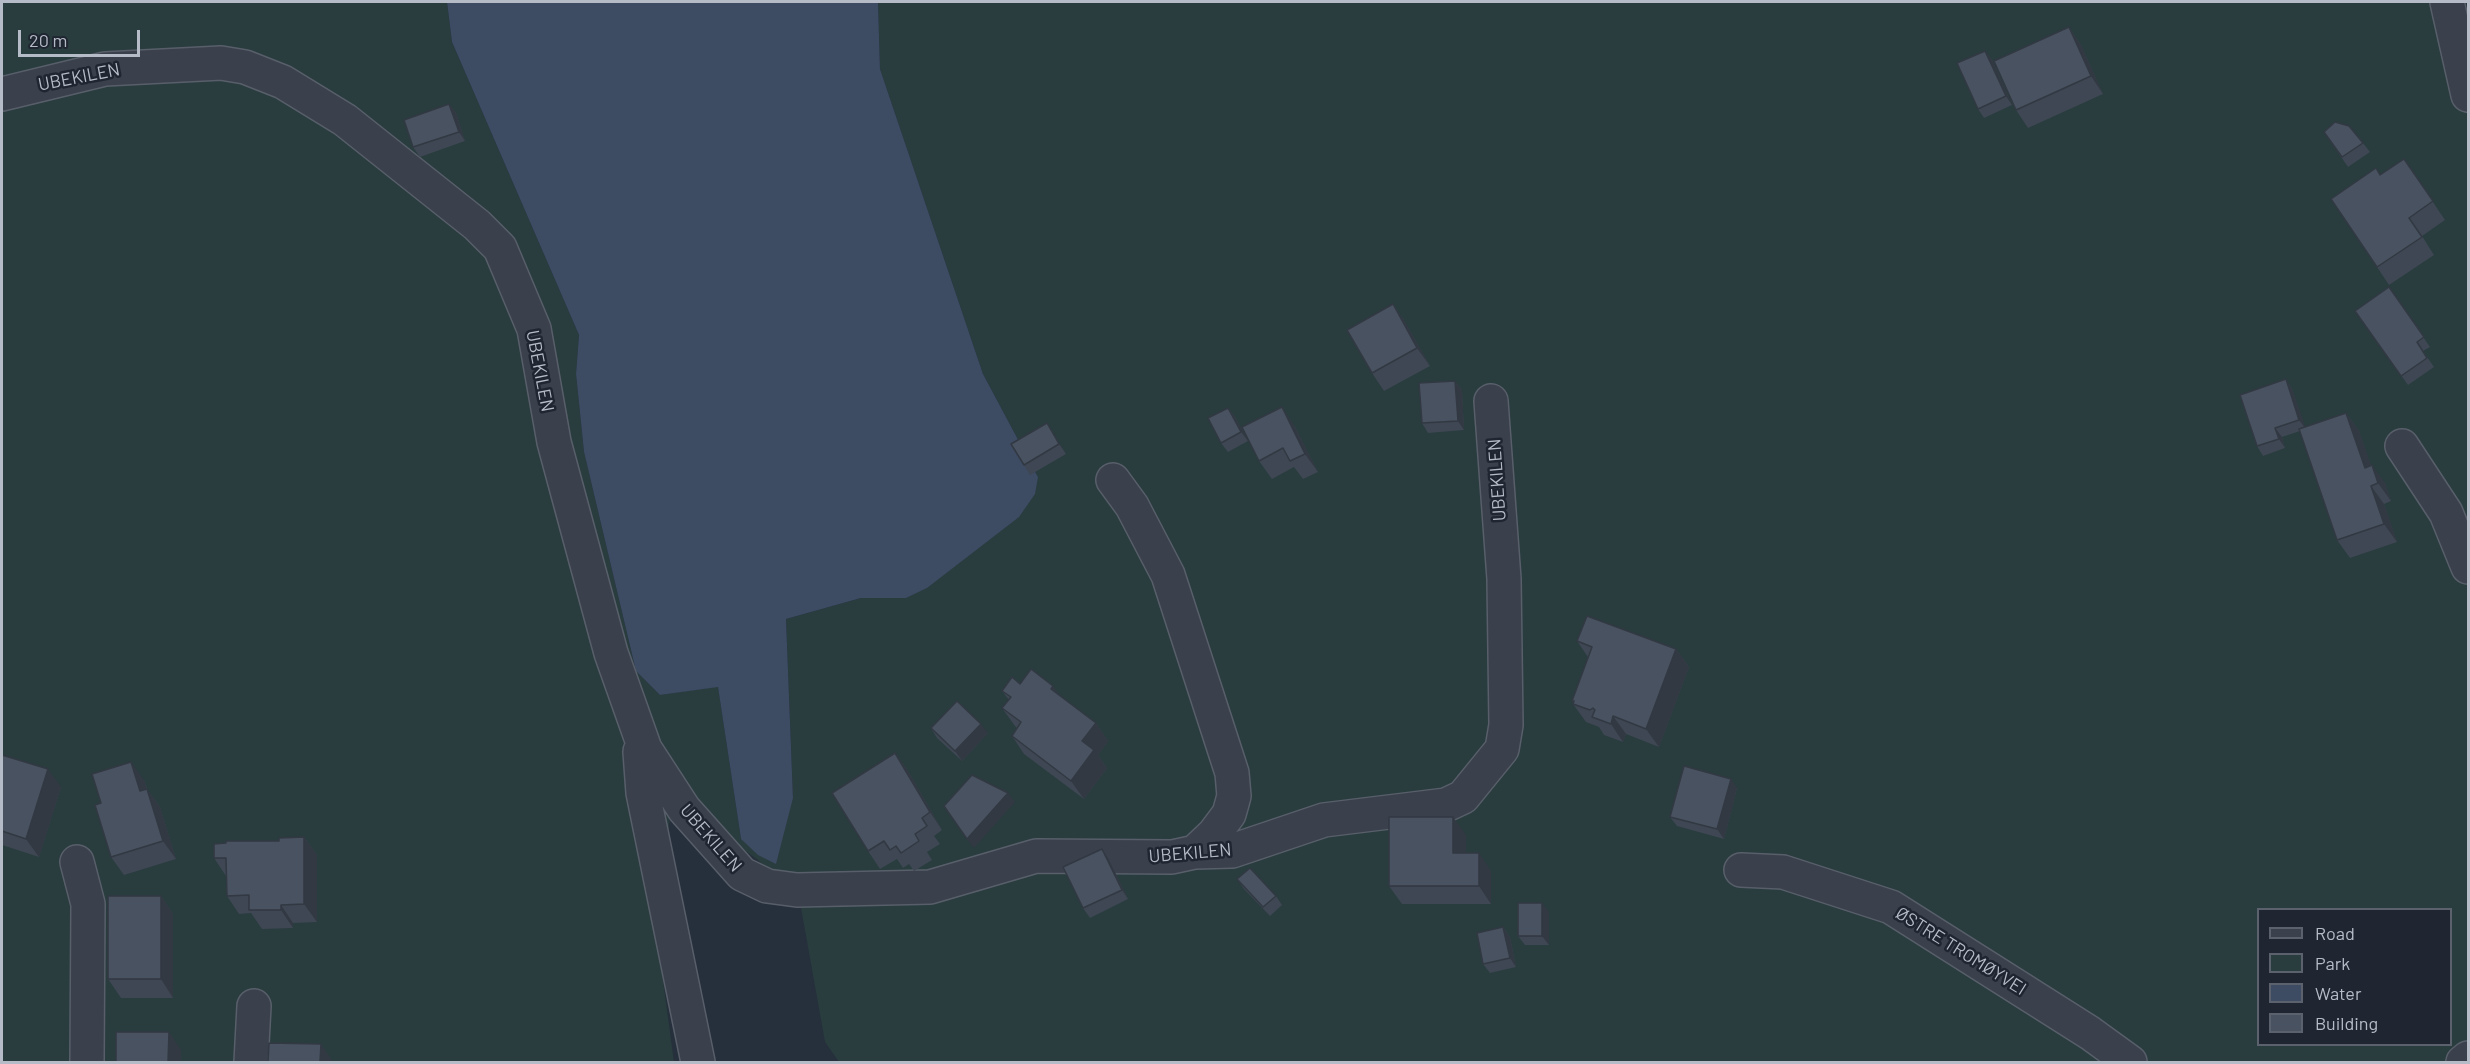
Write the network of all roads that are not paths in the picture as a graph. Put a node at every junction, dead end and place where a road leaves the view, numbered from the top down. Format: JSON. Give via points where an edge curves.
{"nodes":[{"id":1,"x":2447,"y":2,"type":"edge"},
{"id":2,"x":2,"y":93,"type":"edge"},
{"id":3,"x":2469,"y":95,"type":"edge"},
{"id":4,"x":1491,"y":401,"type":"dead end"},
{"id":5,"x":2402,"y":446,"type":"dead end"},
{"id":6,"x":1113,"y":480,"type":"dead end"},
{"id":7,"x":2469,"y":567,"type":"edge"},
{"id":8,"x":645,"y":749,"type":"junction"},
{"id":9,"x":1195,"y":852,"type":"junction"},
{"id":10,"x":77,"y":862,"type":"dead end"},
{"id":11,"x":1741,"y":870,"type":"dead end"},
{"id":12,"x":254,"y":1006,"type":"dead end"},
{"id":13,"x":2469,"y":1058,"type":"edge"},
{"id":14,"x":87,"y":1062,"type":"edge"},
{"id":15,"x":251,"y":1062,"type":"edge"},
{"id":16,"x":698,"y":1062,"type":"edge"},
{"id":17,"x":2130,"y":1062,"type":"edge"},
{"id":18,"x":2463,"y":1062,"type":"edge"}],
"edges":[{"from":1,"to":3,"type":"street"},
{"from":2,"to":8,"type":"street","name":"UBEKILEN","via":[[105,69],[221,63],[245,67],[283,82],[345,120],[477,225],[500,248],[534,329],[554,442],[611,652]]},
{"from":4,"to":9,"type":"street","name":"UBEKILEN","via":[[1504,579],[1506,725],[1502,749],[1463,797],[1446,805],[1324,820],[1232,851]]},
{"from":5,"to":7,"type":"street","via":[[2446,513]]},
{"from":6,"to":9,"type":"street","via":[[1132,506],[1168,575],[1232,773],[1234,796],[1229,814]]},
{"from":8,"to":9,"type":"street","name":"UBEKILEN","via":[[684,810],[742,874],[767,886],[797,890],[930,887],[1036,856],[1172,857]]},
{"from":8,"to":16,"type":"street","via":[[640,752],[644,793]]},
{"from":10,"to":14,"type":"street","via":[[88,903]]},
{"from":11,"to":17,"type":"street","name":"ØSTRE TROMØYVEI","via":[[1784,872],[1891,907],[2091,1033]]},
{"from":12,"to":15,"type":"street"},
{"from":13,"to":18,"type":"street"}]}
